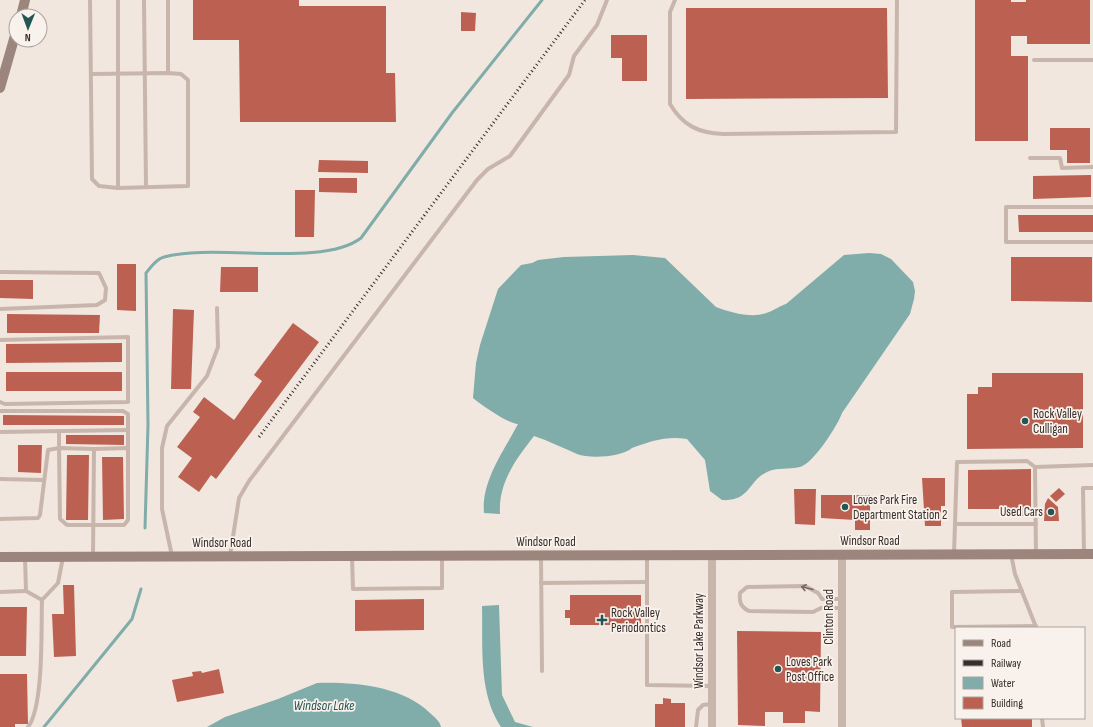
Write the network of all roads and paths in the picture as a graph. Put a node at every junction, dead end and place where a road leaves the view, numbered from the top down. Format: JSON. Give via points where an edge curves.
{"nodes":[{"id":1,"x":90,"y":0,"type":"edge"},
{"id":2,"x":118,"y":0,"type":"edge"},
{"id":3,"x":144,"y":0,"type":"edge"},
{"id":4,"x":168,"y":0,"type":"edge"},
{"id":5,"x":607,"y":0,"type":"edge"},
{"id":6,"x":675,"y":0,"type":"edge"},
{"id":7,"x":897,"y":0,"type":"edge"},
{"id":8,"x":11,"y":48,"type":"edge"},
{"id":9,"x":1034,"y":60,"type":"dead end"},
{"id":10,"x":1093,"y":60,"type":"edge"},
{"id":11,"x":145,"y":73,"type":"junction"},
{"id":12,"x":168,"y":73,"type":"junction"},
{"id":13,"x":92,"y":74,"type":"junction"},
{"id":14,"x":118,"y":74,"type":"junction"},
{"id":15,"x":0,"y":88,"type":"edge"},
{"id":16,"x":1030,"y":158,"type":"dead end"},
{"id":17,"x":1093,"y":167,"type":"edge"},
{"id":18,"x":118,"y":188,"type":"junction"},
{"id":19,"x":146,"y":188,"type":"junction"},
{"id":20,"x":1093,"y":207,"type":"edge"},
{"id":21,"x":1093,"y":242,"type":"edge"},
{"id":22,"x":0,"y":272,"type":"edge"},
{"id":23,"x":217,"y":308,"type":"dead end"},
{"id":24,"x":0,"y":309,"type":"edge"},
{"id":25,"x":0,"y":340,"type":"edge"},
{"id":26,"x":0,"y":402,"type":"edge"},
{"id":27,"x":0,"y":411,"type":"edge"},
{"id":28,"x":128,"y":430,"type":"junction"},
{"id":29,"x":59,"y":431,"type":"junction"},
{"id":30,"x":0,"y":432,"type":"edge"},
{"id":31,"x":59,"y":448,"type":"junction"},
{"id":32,"x":128,"y":448,"type":"junction"},
{"id":33,"x":94,"y":449,"type":"junction"},
{"id":34,"x":1093,"y":466,"type":"edge"},
{"id":35,"x":1035,"y":467,"type":"junction"},
{"id":36,"x":0,"y":479,"type":"edge"},
{"id":37,"x":43,"y":480,"type":"junction"},
{"id":38,"x":1093,"y":488,"type":"edge"},
{"id":39,"x":0,"y":519,"type":"edge"},
{"id":40,"x":955,"y":524,"type":"junction"},
{"id":41,"x":1036,"y":524,"type":"junction"},
{"id":42,"x":94,"y":525,"type":"junction"},
{"id":43,"x":842,"y":554,"type":"junction"},
{"id":44,"x":954,"y":554,"type":"junction"},
{"id":45,"x":1011,"y":554,"type":"junction"},
{"id":46,"x":1036,"y":554,"type":"junction"},
{"id":47,"x":1089,"y":554,"type":"edge"},
{"id":48,"x":2,"y":555,"type":"edge"},
{"id":49,"x":442,"y":555,"type":"junction"},
{"id":50,"x":542,"y":555,"type":"junction"},
{"id":51,"x":647,"y":555,"type":"junction"},
{"id":52,"x":712,"y":555,"type":"junction"},
{"id":53,"x":25,"y":556,"type":"junction"},
{"id":54,"x":63,"y":556,"type":"junction"},
{"id":55,"x":93,"y":556,"type":"junction"},
{"id":56,"x":172,"y":556,"type":"junction"},
{"id":57,"x":230,"y":556,"type":"junction"},
{"id":58,"x":352,"y":556,"type":"junction"},
{"id":59,"x":647,"y":582,"type":"junction"},
{"id":60,"x":541,"y":583,"type":"junction"},
{"id":61,"x":26,"y":591,"type":"junction"},
{"id":62,"x":1022,"y":591,"type":"junction"},
{"id":63,"x":0,"y":592,"type":"edge"},
{"id":64,"x":841,"y":599,"type":"junction"},
{"id":65,"x":42,"y":600,"type":"junction"},
{"id":66,"x":841,"y":608,"type":"junction"},
{"id":67,"x":1036,"y":627,"type":"edge"},
{"id":68,"x":542,"y":671,"type":"dead end"},
{"id":69,"x":711,"y":686,"type":"junction"},
{"id":70,"x":711,"y":704,"type":"junction"},
{"id":71,"x":28,"y":727,"type":"edge"},
{"id":72,"x":696,"y":727,"type":"edge"},
{"id":73,"x":712,"y":727,"type":"edge"},
{"id":74,"x":842,"y":727,"type":"edge"}],
"edges":[{"from":1,"to":13,"type":"lane"},
{"from":2,"to":14,"type":"lane"},
{"from":3,"to":11,"type":"lane"},
{"from":4,"to":12,"type":"lane"},
{"from":5,"to":57,"type":"lane","via":[[597,25],[574,56],[569,76],[510,156],[488,169],[476,180],[249,482],[239,498]]},
{"from":6,"to":7,"type":"lane","via":[[670,12],[670,104],[685,123],[696,130],[723,134],[896,132]]},
{"from":8,"to":15,"type":"street"},
{"from":9,"to":10,"type":"lane"},
{"from":11,"to":12,"type":"lane"},
{"from":11,"to":14,"type":"lane"},
{"from":11,"to":19,"type":"lane"},
{"from":12,"to":19,"type":"lane","via":[[181,74],[189,81],[189,184]]},
{"from":13,"to":14,"type":"lane"},
{"from":13,"to":18,"type":"lane","via":[[92,179],[100,186]]},
{"from":14,"to":18,"type":"lane"},
{"from":16,"to":17,"type":"lane","via":[[1060,158],[1062,168]]},
{"from":18,"to":19,"type":"lane"},
{"from":20,"to":21,"type":"lane","via":[[1006,207],[1006,242]]},
{"from":22,"to":24,"type":"lane","via":[[99,273],[106,288],[105,300],[97,305]]},
{"from":23,"to":56,"type":"lane","via":[[218,347],[207,376],[167,426],[162,448],[162,509]]},
{"from":25,"to":26,"type":"lane","via":[[128,337],[128,402]]},
{"from":27,"to":28,"type":"lane","via":[[123,411],[128,414]]},
{"from":28,"to":29,"type":"lane"},
{"from":28,"to":32,"type":"lane"},
{"from":29,"to":30,"type":"lane"},
{"from":29,"to":31,"type":"lane"},
{"from":31,"to":33,"type":"lane"},
{"from":31,"to":37,"type":"lane","via":[[48,450]]},
{"from":31,"to":42,"type":"lane","via":[[60,519],[67,525]]},
{"from":32,"to":33,"type":"lane"},
{"from":32,"to":42,"type":"lane","via":[[128,520],[124,525]]},
{"from":33,"to":42,"type":"lane"},
{"from":34,"to":35,"type":"lane"},
{"from":35,"to":40,"type":"lane","via":[[1027,461],[957,462]]},
{"from":35,"to":41,"type":"lane"},
{"from":36,"to":37,"type":"lane"},
{"from":37,"to":39,"type":"lane","via":[[38,518]]},
{"from":38,"to":47,"type":"lane","via":[[1083,488]]},
{"from":40,"to":41,"type":"lane"},
{"from":40,"to":44,"type":"lane"},
{"from":41,"to":46,"type":"lane"},
{"from":42,"to":55,"type":"lane"},
{"from":43,"to":44,"type":"street","name":"Windsor Road"},
{"from":43,"to":52,"type":"street","name":"Windsor Road"},
{"from":43,"to":64,"type":"street","name":"Clinton Road"},
{"from":44,"to":45,"type":"street","name":"Windsor Road"},
{"from":45,"to":46,"type":"street","name":"Windsor Road"},
{"from":45,"to":62,"type":"lane"},
{"from":46,"to":47,"type":"street","name":"Windsor Road"},
{"from":48,"to":53,"type":"street","name":"Windsor Road"},
{"from":49,"to":50,"type":"street","name":"Windsor Road"},
{"from":49,"to":58,"type":"street","name":"Windsor Road"},
{"from":49,"to":58,"type":"lane","via":[[442,588],[353,589]]},
{"from":50,"to":51,"type":"street","name":"Windsor Road"},
{"from":50,"to":60,"type":"lane"},
{"from":51,"to":52,"type":"street","name":"Windsor Road"},
{"from":51,"to":59,"type":"lane"},
{"from":52,"to":69,"type":"street","name":"Windsor Lake Parkway"},
{"from":53,"to":54,"type":"street","name":"Windsor Road"},
{"from":53,"to":61,"type":"lane"},
{"from":54,"to":55,"type":"street","name":"Windsor Road"},
{"from":54,"to":65,"type":"lane","via":[[58,583]]},
{"from":55,"to":56,"type":"street","name":"Windsor Road"},
{"from":56,"to":57,"type":"street","name":"Windsor Road"},
{"from":57,"to":58,"type":"street","name":"Windsor Road"},
{"from":59,"to":60,"type":"lane"},
{"from":59,"to":69,"type":"lane","via":[[647,684]]},
{"from":60,"to":68,"type":"lane"},
{"from":61,"to":63,"type":"lane"},
{"from":61,"to":65,"type":"lane"},
{"from":62,"to":67,"type":"lane"},
{"from":62,"to":67,"type":"lane","via":[[952,592],[952,627]]},
{"from":64,"to":66,"type":"street","name":"Clinton Road"},
{"from":64,"to":66,"type":"lane","one_way":true,"via":[[822,599],[818,593],[805,586],[760,586],[747,587],[740,593],[739,601],[743,608],[749,611],[813,612],[821,608]]},
{"from":65,"to":71,"type":"lane","via":[[41,671],[34,715]]},
{"from":66,"to":74,"type":"street","name":"Clinton Road"},
{"from":69,"to":70,"type":"street","name":"Windsor Lake Parkway"},
{"from":70,"to":72,"type":"lane","via":[[703,705],[698,710]]},
{"from":70,"to":73,"type":"street","name":"Windsor Lake Parkway"}]}
